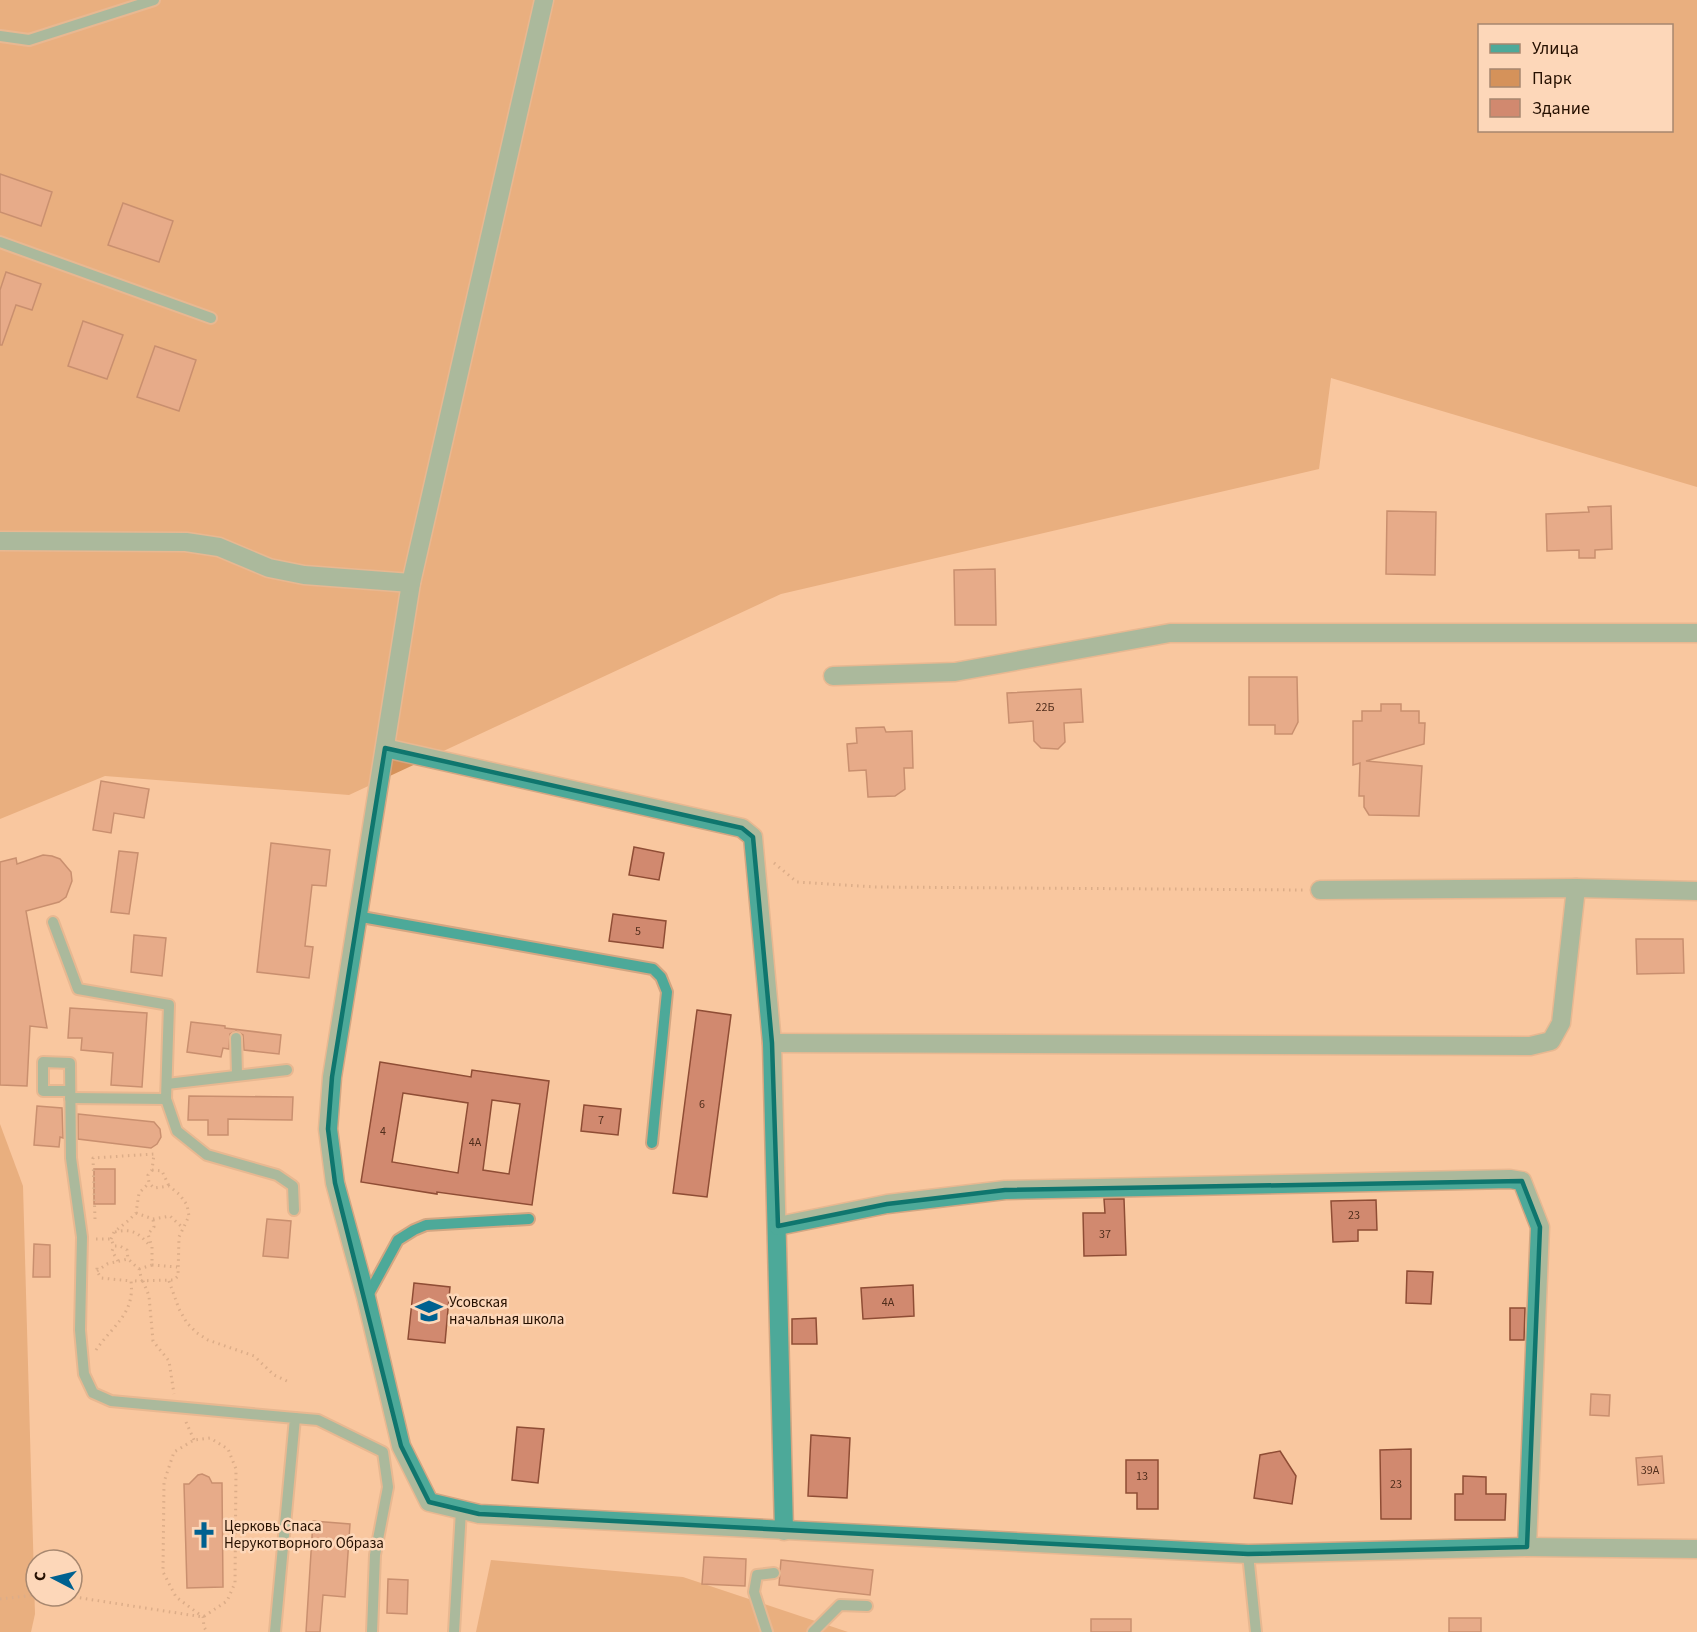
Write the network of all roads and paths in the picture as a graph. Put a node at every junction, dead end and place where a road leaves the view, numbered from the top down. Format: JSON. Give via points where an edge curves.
{"nodes":[{"id":1,"x":154,"y":0,"type":"edge"},
{"id":2,"x":544,"y":0,"type":"edge"},
{"id":3,"x":0,"y":36,"type":"edge"},
{"id":4,"x":0,"y":242,"type":"edge"},
{"id":5,"x":211,"y":318,"type":"dead end"},
{"id":6,"x":0,"y":540,"type":"edge"},
{"id":7,"x":411,"y":583,"type":"junction"},
{"id":8,"x":1697,"y":633,"type":"edge"},
{"id":9,"x":833,"y":676,"type":"dead end"},
{"id":10,"x":385,"y":748,"type":"junction"},
{"id":11,"x":756,"y":849,"type":"junction"},
{"id":12,"x":1576,"y":888,"type":"junction"},
{"id":13,"x":1320,"y":890,"type":"joint"},
{"id":14,"x":1697,"y":891,"type":"edge"},
{"id":15,"x":356,"y":916,"type":"junction"},
{"id":16,"x":53,"y":922,"type":"dead end"},
{"id":17,"x":236,"y":1038,"type":"dead end"},
{"id":18,"x":772,"y":1043,"type":"junction"},
{"id":19,"x":287,"y":1070,"type":"dead end"},
{"id":20,"x":237,"y":1074,"type":"junction"},
{"id":21,"x":167,"y":1084,"type":"junction"},
{"id":22,"x":166,"y":1099,"type":"junction"},
{"id":23,"x":652,"y":1143,"type":"dead end"},
{"id":24,"x":152,"y":1170,"type":"junction"},
{"id":25,"x":149,"y":1183,"type":"junction"},
{"id":26,"x":169,"y":1186,"type":"junction"},
{"id":27,"x":294,"y":1210,"type":"dead end"},
{"id":28,"x":136,"y":1213,"type":"junction"},
{"id":29,"x":529,"y":1219,"type":"dead end"},
{"id":30,"x":153,"y":1220,"type":"junction"},
{"id":31,"x":778,"y":1226,"type":"junction"},
{"id":32,"x":95,"y":1227,"type":"dead end"},
{"id":33,"x":183,"y":1228,"type":"junction"},
{"id":34,"x":114,"y":1232,"type":"junction"},
{"id":35,"x":111,"y":1239,"type":"junction"},
{"id":36,"x":114,"y":1246,"type":"junction"},
{"id":37,"x":152,"y":1248,"type":"junction"},
{"id":38,"x":96,"y":1249,"type":"dead end"},
{"id":39,"x":128,"y":1259,"type":"junction"},
{"id":40,"x":97,"y":1260,"type":"dead end"},
{"id":41,"x":118,"y":1261,"type":"junction"},
{"id":42,"x":152,"y":1265,"type":"junction"},
{"id":43,"x":177,"y":1267,"type":"junction"},
{"id":44,"x":140,"y":1269,"type":"junction"},
{"id":45,"x":97,"y":1270,"type":"junction"},
{"id":46,"x":131,"y":1281,"type":"junction"},
{"id":47,"x":142,"y":1281,"type":"junction"},
{"id":48,"x":169,"y":1281,"type":"junction"},
{"id":49,"x":366,"y":1297,"type":"junction"},
{"id":50,"x":92,"y":1357,"type":"dead end"},
{"id":51,"x":289,"y":1382,"type":"dead end"},
{"id":52,"x":179,"y":1407,"type":"junction"},
{"id":53,"x":294,"y":1418,"type":"junction"},
{"id":54,"x":194,"y":1440,"type":"junction"},
{"id":55,"x":461,"y":1510,"type":"junction"},
{"id":56,"x":784,"y":1531,"type":"junction"},
{"id":57,"x":1527,"y":1547,"type":"junction"},
{"id":58,"x":1697,"y":1549,"type":"edge"},
{"id":59,"x":1248,"y":1554,"type":"junction"},
{"id":60,"x":774,"y":1573,"type":"dead end"},
{"id":61,"x":24,"y":1596,"type":"edge"},
{"id":62,"x":84,"y":1598,"type":"edge"},
{"id":63,"x":0,"y":1599,"type":"edge"},
{"id":64,"x":867,"y":1606,"type":"dead end"},
{"id":65,"x":203,"y":1617,"type":"junction"},
{"id":66,"x":207,"y":1632,"type":"edge"},
{"id":67,"x":275,"y":1632,"type":"edge"},
{"id":68,"x":372,"y":1632,"type":"edge"},
{"id":69,"x":454,"y":1632,"type":"edge"},
{"id":70,"x":767,"y":1632,"type":"edge"},
{"id":71,"x":813,"y":1632,"type":"edge"},
{"id":72,"x":1256,"y":1632,"type":"edge"}],
"edges":[{"from":1,"to":3,"type":"lane","via":[[29,40]]},
{"from":2,"to":7,"type":"street"},
{"from":4,"to":5,"type":"lane"},
{"from":6,"to":7,"type":"street","via":[[186,542],[219,547],[269,568],[304,575]]},
{"from":7,"to":10,"type":"street"},
{"from":8,"to":9,"type":"street","via":[[1170,633],[956,672]]},
{"from":10,"to":11,"type":"street","via":[[742,828],[753,837]]},
{"from":10,"to":15,"type":"street"},
{"from":11,"to":13,"type":"path","via":[[797,882]]},
{"from":11,"to":18,"type":"street"},
{"from":12,"to":13,"type":"street"},
{"from":12,"to":14,"type":"street"},
{"from":12,"to":18,"type":"street","via":[[1561,1023],[1551,1041],[1530,1046]]},
{"from":15,"to":23,"type":"lane","via":[[653,969],[667,992]]},
{"from":15,"to":49,"type":"street","via":[[328,1129],[335,1183]]},
{"from":16,"to":21,"type":"lane","via":[[78,989],[169,1005]]},
{"from":17,"to":20,"type":"lane"},
{"from":18,"to":31,"type":"street"},
{"from":19,"to":20,"type":"lane"},
{"from":20,"to":21,"type":"lane"},
{"from":21,"to":22,"type":"lane"},
{"from":22,"to":27,"type":"lane","via":[[177,1131],[207,1155],[278,1175],[293,1186]]},
{"from":22,"to":52,"type":"lane","via":[[70,1095],[70,1158],[82,1236],[80,1330],[84,1374],[93,1393],[111,1401]]},
{"from":24,"to":25,"type":"path"},
{"from":24,"to":26,"type":"path","via":[[162,1171]]},
{"from":24,"to":32,"type":"path","via":[[154,1154],[93,1158]]},
{"from":25,"to":26,"type":"path","via":[[154,1188]]},
{"from":25,"to":28,"type":"path","via":[[139,1193]]},
{"from":26,"to":33,"type":"path","via":[[187,1205],[189,1216]]},
{"from":28,"to":30,"type":"path"},
{"from":28,"to":34,"type":"path"},
{"from":29,"to":49,"type":"lane","via":[[426,1225],[414,1230],[398,1240]]},
{"from":30,"to":33,"type":"path","via":[[170,1216]]},
{"from":30,"to":37,"type":"path","via":[[154,1227],[148,1234]]},
{"from":31,"to":56,"type":"street"},
{"from":31,"to":57,"type":"street","via":[[887,1204],[1005,1190],[1522,1180],[1540,1227]]},
{"from":33,"to":43,"type":"path","via":[[178,1237]]},
{"from":34,"to":35,"type":"path"},
{"from":34,"to":37,"type":"path","via":[[128,1229],[141,1234]]},
{"from":35,"to":36,"type":"path"},
{"from":35,"to":38,"type":"path","via":[[96,1239]]},
{"from":36,"to":39,"type":"path","via":[[127,1250]]},
{"from":36,"to":41,"type":"path","via":[[112,1251]]},
{"from":37,"to":42,"type":"path"},
{"from":39,"to":41,"type":"path"},
{"from":39,"to":44,"type":"path"},
{"from":40,"to":45,"type":"path"},
{"from":41,"to":45,"type":"path"},
{"from":42,"to":43,"type":"path"},
{"from":42,"to":44,"type":"path"},
{"from":43,"to":48,"type":"path","via":[[178,1276]]},
{"from":44,"to":47,"type":"path"},
{"from":45,"to":46,"type":"path","via":[[101,1278]]},
{"from":46,"to":47,"type":"path"},
{"from":46,"to":50,"type":"path","via":[[132,1302]]},
{"from":47,"to":48,"type":"path"},
{"from":47,"to":52,"type":"path","via":[[149,1296],[153,1341],[169,1361]]},
{"from":48,"to":51,"type":"path","via":[[179,1309],[197,1333],[254,1356],[274,1375]]},
{"from":49,"to":55,"type":"street","via":[[401,1446],[429,1502]]},
{"from":52,"to":53,"type":"lane"},
{"from":52,"to":54,"type":"path"},
{"from":53,"to":67,"type":"lane"},
{"from":53,"to":68,"type":"lane","via":[[318,1420],[383,1452],[388,1487],[375,1555]]},
{"from":54,"to":65,"type":"path","via":[[174,1452],[164,1482],[163,1572],[176,1597]]},
{"from":54,"to":65,"type":"path","via":[[210,1438],[228,1449],[236,1469],[235,1583],[227,1601]]},
{"from":55,"to":56,"type":"street"},
{"from":55,"to":69,"type":"lane"},
{"from":56,"to":59,"type":"street"},
{"from":57,"to":58,"type":"street"},
{"from":57,"to":59,"type":"street"},
{"from":59,"to":72,"type":"lane"},
{"from":60,"to":70,"type":"lane","via":[[757,1575],[754,1592]]},
{"from":61,"to":63,"type":"path"},
{"from":62,"to":65,"type":"path"},
{"from":64,"to":71,"type":"lane","via":[[840,1605]]},
{"from":65,"to":66,"type":"path"}]}
